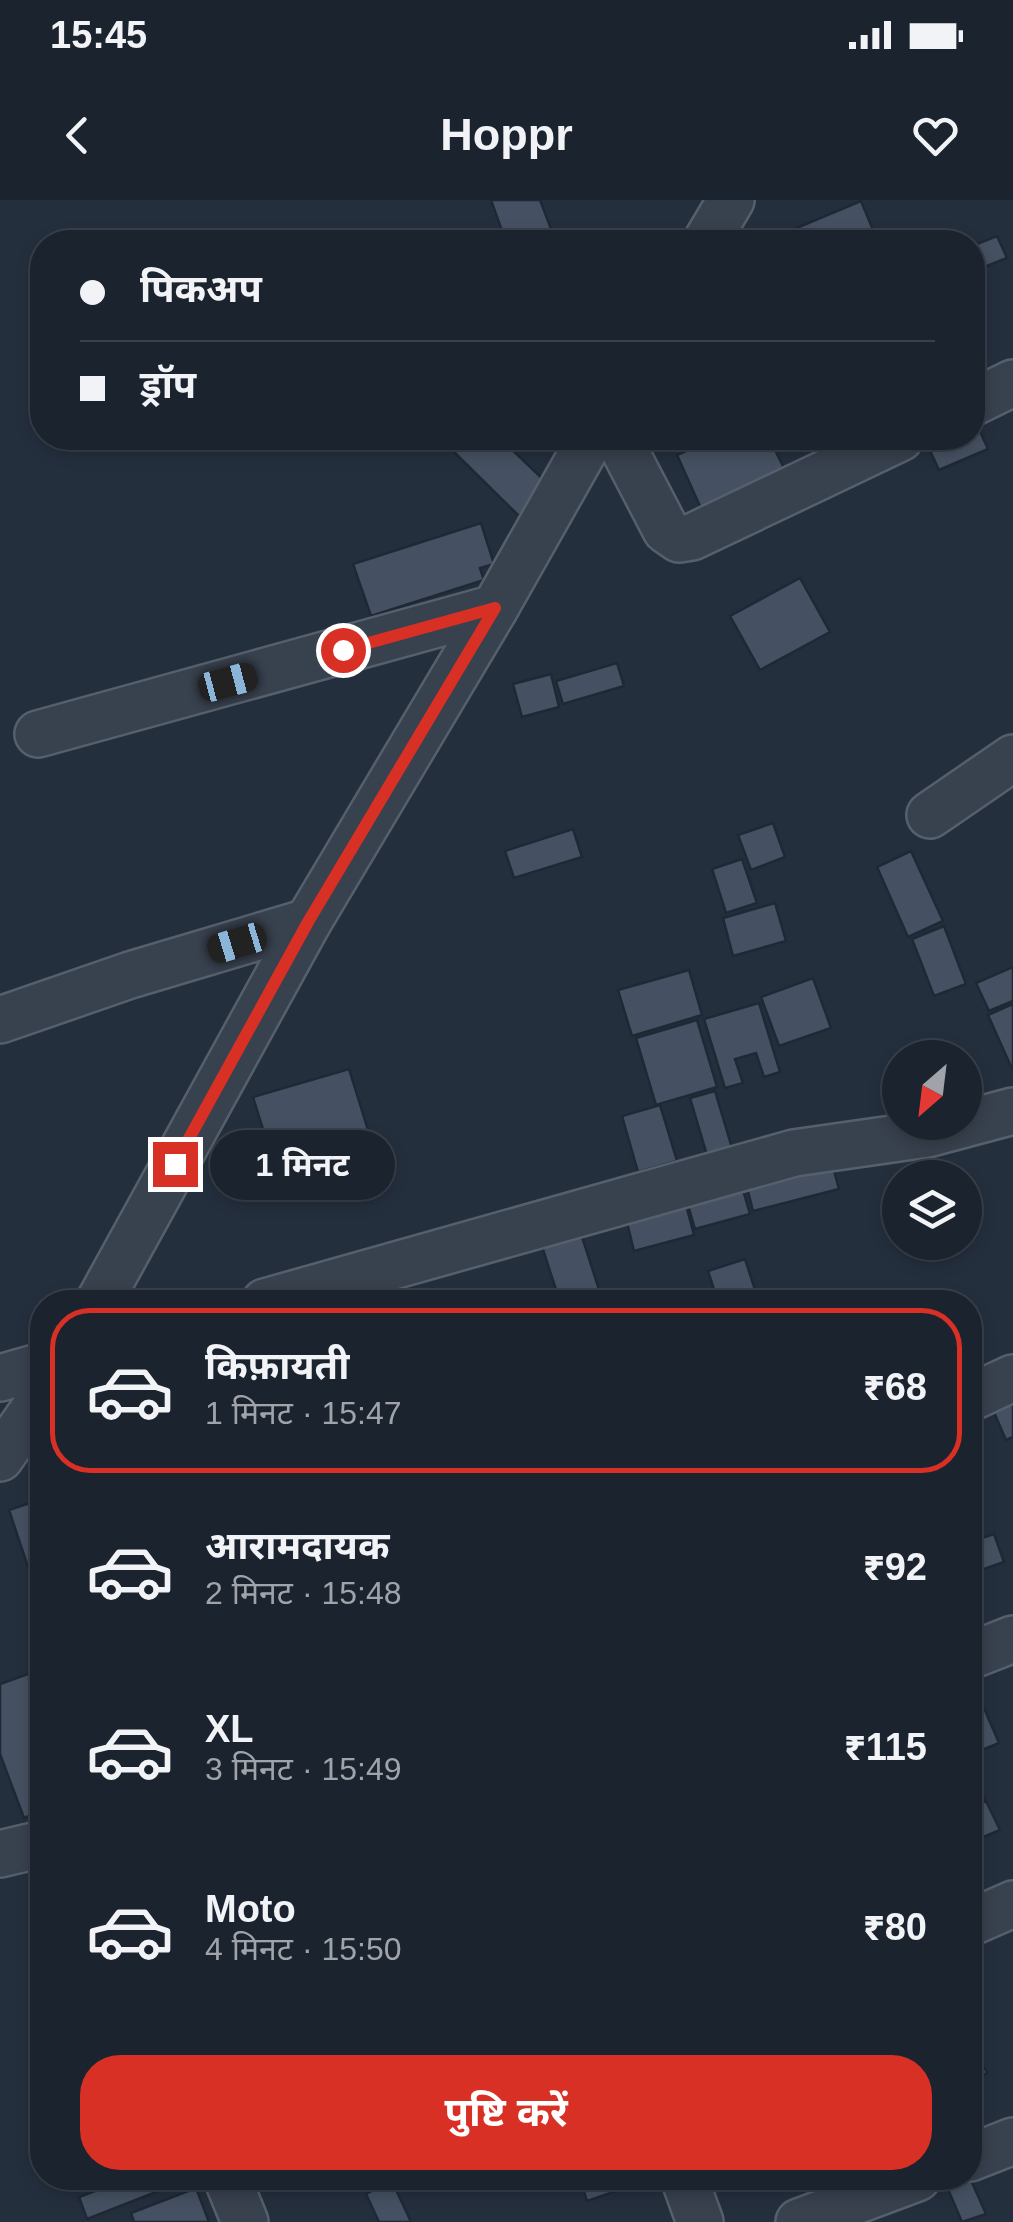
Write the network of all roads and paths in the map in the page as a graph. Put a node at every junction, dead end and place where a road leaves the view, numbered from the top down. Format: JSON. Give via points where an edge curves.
{"nodes":[{"id":1,"x":731,"y":200,"type":"edge"},
{"id":2,"x":713,"y":230,"type":"edge"},
{"id":3,"x":1013,"y":383,"type":"edge"},
{"id":4,"x":985,"y":397,"type":"edge"},
{"id":5,"x":584,"y":450,"type":"edge"},
{"id":6,"x":624,"y":450,"type":"edge"},
{"id":7,"x":875,"y":450,"type":"edge"},
{"id":8,"x":495,"y":608,"type":"junction"},
{"id":9,"x":38,"y":734,"type":"dead end"},
{"id":10,"x":1013,"y":758,"type":"edge"},
{"id":11,"x":930,"y":815,"type":"dead end"},
{"id":12,"x":308,"y":922,"type":"junction"},
{"id":13,"x":0,"y":1020,"type":"edge"},
{"id":14,"x":1013,"y":1111,"type":"edge"},
{"id":15,"x":106,"y":1290,"type":"edge"},
{"id":16,"x":308,"y":1290,"type":"edge"},
{"id":17,"x":30,"y":1369,"type":"edge"},
{"id":18,"x":0,"y":1378,"type":"edge"},
{"id":19,"x":1013,"y":1378,"type":"edge"},
{"id":20,"x":982,"y":1392,"type":"edge"},
{"id":21,"x":30,"y":1415,"type":"edge"},
{"id":22,"x":0,"y":1458,"type":"edge"},
{"id":23,"x":1013,"y":1639,"type":"edge"},
{"id":24,"x":982,"y":1651,"type":"edge"},
{"id":25,"x":30,"y":1847,"type":"edge"},
{"id":26,"x":0,"y":1854,"type":"edge"},
{"id":27,"x":1013,"y":1904,"type":"edge"},
{"id":28,"x":982,"y":1918,"type":"edge"},
{"id":29,"x":1013,"y":2141,"type":"edge"},
{"id":30,"x":982,"y":2153,"type":"edge"},
{"id":31,"x":232,"y":2190,"type":"edge"},
{"id":32,"x":688,"y":2190,"type":"edge"},
{"id":33,"x":885,"y":2190,"type":"edge"},
{"id":34,"x":246,"y":2222,"type":"edge"},
{"id":35,"x":700,"y":2222,"type":"edge"},
{"id":36,"x":799,"y":2222,"type":"edge"}],
"edges":[{"from":1,"to":2,"type":"street"},
{"from":3,"to":4,"type":"street"},
{"from":5,"to":8,"type":"street"},
{"from":6,"to":7,"type":"street","via":[[666,530],[679,538],[692,538]]},
{"from":8,"to":9,"type":"street"},
{"from":8,"to":12,"type":"street"},
{"from":10,"to":11,"type":"street"},
{"from":12,"to":13,"type":"street"},
{"from":12,"to":15,"type":"street"},
{"from":14,"to":16,"type":"street","via":[[927,1134],[794,1153]]},
{"from":17,"to":18,"type":"street"},
{"from":19,"to":20,"type":"street"},
{"from":21,"to":22,"type":"street"},
{"from":23,"to":24,"type":"street"},
{"from":25,"to":26,"type":"street"},
{"from":27,"to":28,"type":"street"},
{"from":29,"to":30,"type":"street"},
{"from":31,"to":34,"type":"street"},
{"from":32,"to":35,"type":"street"},
{"from":33,"to":36,"type":"street"}]}
